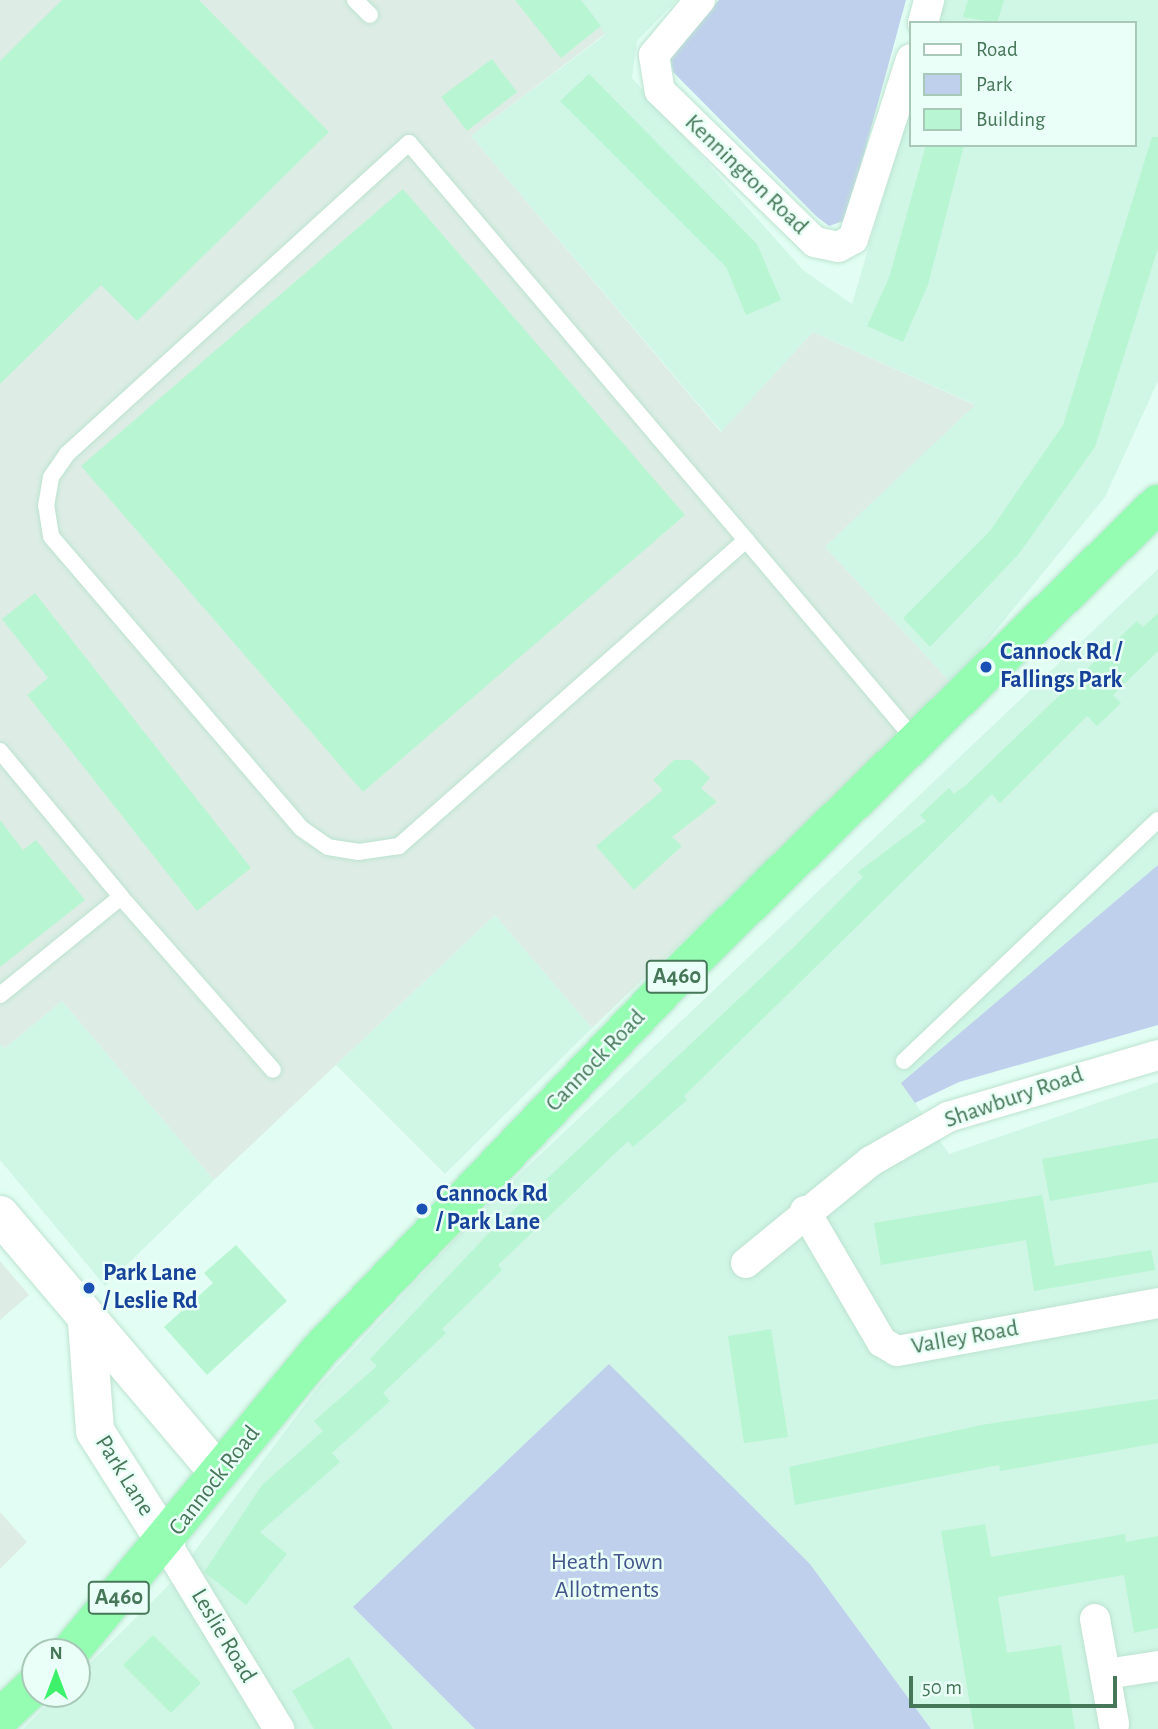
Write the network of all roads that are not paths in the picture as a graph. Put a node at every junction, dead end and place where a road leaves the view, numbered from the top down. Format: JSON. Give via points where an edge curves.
{"nodes":[{"id":1,"x":355,"y":0,"type":"edge"},
{"id":2,"x":700,"y":0,"type":"edge"},
{"id":3,"x":929,"y":0,"type":"edge"},
{"id":4,"x":370,"y":15,"type":"dead end"},
{"id":5,"x":924,"y":21,"type":"edge"},
{"id":6,"x":909,"y":66,"type":"edge"},
{"id":7,"x":1158,"y":504,"type":"edge"},
{"id":8,"x":746,"y":540,"type":"junction"},
{"id":9,"x":919,"y":745,"type":"junction"},
{"id":10,"x":0,"y":751,"type":"edge"},
{"id":11,"x":1158,"y":820,"type":"edge"},
{"id":12,"x":121,"y":897,"type":"junction"},
{"id":13,"x":0,"y":995,"type":"edge"},
{"id":14,"x":1158,"y":1055,"type":"edge"},
{"id":15,"x":904,"y":1061,"type":"dead end"},
{"id":16,"x":273,"y":1070,"type":"dead end"},
{"id":17,"x":805,"y":1211,"type":"junction"},
{"id":18,"x":0,"y":1215,"type":"edge"},
{"id":19,"x":746,"y":1263,"type":"dead end"},
{"id":20,"x":1158,"y":1303,"type":"edge"},
{"id":21,"x":87,"y":1322,"type":"junction"},
{"id":22,"x":218,"y":1472,"type":"junction"},
{"id":23,"x":166,"y":1543,"type":"junction"},
{"id":24,"x":1095,"y":1619,"type":"dead end"},
{"id":25,"x":83,"y":1638,"type":"edge"},
{"id":26,"x":1158,"y":1666,"type":"edge"},
{"id":27,"x":1106,"y":1674,"type":"junction"},
{"id":28,"x":21,"y":1698,"type":"edge"},
{"id":29,"x":0,"y":1717,"type":"edge"},
{"id":30,"x":267,"y":1723,"type":"edge"},
{"id":31,"x":1114,"y":1724,"type":"dead end"}],
"edges":[{"from":1,"to":4,"type":"lane"},
{"from":2,"to":6,"type":"street","name":"Kennington Road","via":[[665,36],[654,55],[660,91],[815,242],[838,247],[853,239]]},
{"from":3,"to":5,"type":"street"},
{"from":7,"to":9,"type":"highway","name":"Cannock Road","number":"A460"},
{"from":8,"to":8,"type":"lane","via":[[409,143],[66,454],[51,477],[46,506],[51,536],[301,828],[328,847],[359,852],[399,846]]},
{"from":8,"to":9,"type":"lane"},
{"from":9,"to":22,"type":"highway","name":"Cannock Road","number":"A460","via":[[668,986],[320,1350]]},
{"from":10,"to":12,"type":"lane"},
{"from":11,"to":15,"type":"lane"},
{"from":12,"to":13,"type":"lane"},
{"from":12,"to":16,"type":"lane"},
{"from":14,"to":17,"type":"street","name":"Shawbury Road","via":[[948,1117],[871,1161]]},
{"from":17,"to":19,"type":"street","name":"Shawbury Road"},
{"from":17,"to":20,"type":"street","name":"Valley Road","via":[[882,1342],[897,1351]]},
{"from":18,"to":21,"type":"street"},
{"from":21,"to":22,"type":"street"},
{"from":21,"to":23,"type":"street","name":"Park Lane","via":[[95,1431]]},
{"from":22,"to":23,"type":"highway","name":"Cannock Road","number":"A460"},
{"from":23,"to":25,"type":"highway","name":"Cannock Road","number":"A460"},
{"from":23,"to":30,"type":"street","name":"Leslie Road"},
{"from":24,"to":27,"type":"street"},
{"from":26,"to":27,"type":"street"},
{"from":27,"to":31,"type":"street"},
{"from":28,"to":29,"type":"highway"}]}
